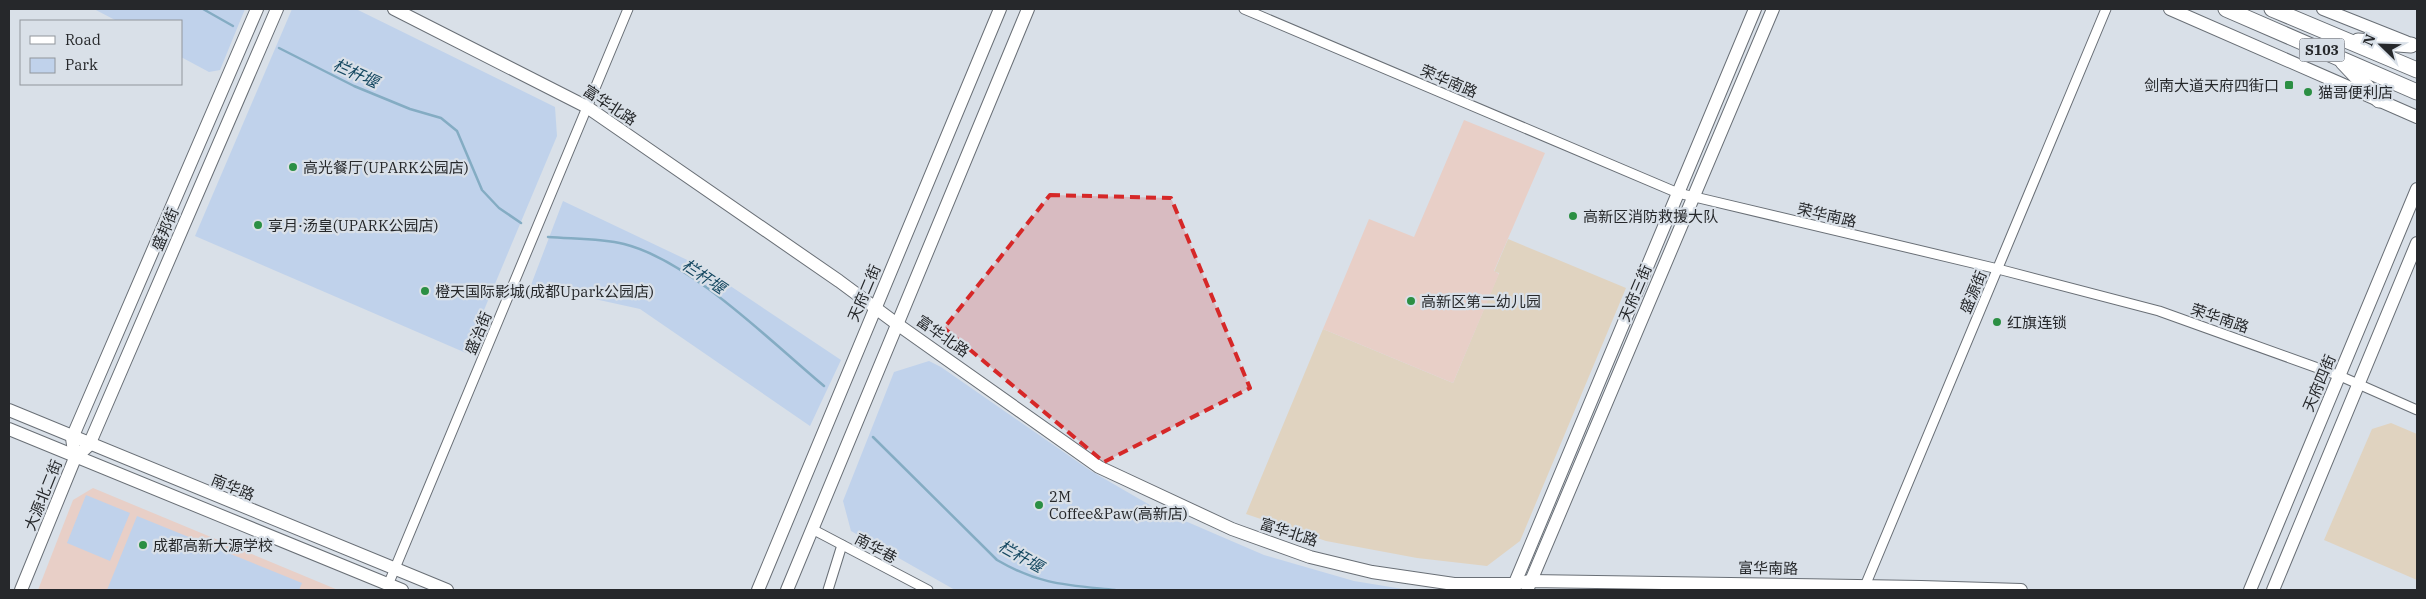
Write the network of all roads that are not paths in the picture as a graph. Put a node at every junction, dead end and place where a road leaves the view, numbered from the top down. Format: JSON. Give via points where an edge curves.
{"nodes":[{"id":1,"x":257,"y":9,"type":"edge"},
{"id":2,"x":277,"y":9,"type":"edge"},
{"id":3,"x":394,"y":9,"type":"edge"},
{"id":4,"x":628,"y":9,"type":"edge"},
{"id":5,"x":1000,"y":9,"type":"edge"},
{"id":6,"x":1028,"y":9,"type":"edge"},
{"id":7,"x":1244,"y":9,"type":"edge"},
{"id":8,"x":1755,"y":9,"type":"edge"},
{"id":9,"x":1773,"y":9,"type":"edge"},
{"id":10,"x":2106,"y":9,"type":"edge"},
{"id":11,"x":2170,"y":9,"type":"edge"},
{"id":12,"x":2226,"y":9,"type":"edge"},
{"id":13,"x":2272,"y":9,"type":"edge"},
{"id":14,"x":2323,"y":9,"type":"edge"},
{"id":15,"x":2345,"y":40,"type":"junction"},
{"id":16,"x":2414,"y":46,"type":"edge"},
{"id":17,"x":2339,"y":57,"type":"junction"},
{"id":18,"x":2417,"y":70,"type":"edge"},
{"id":19,"x":2417,"y":92,"type":"edge"},
{"id":20,"x":2379,"y":100,"type":"junction"},
{"id":21,"x":587,"y":107,"type":"junction"},
{"id":22,"x":2417,"y":117,"type":"edge"},
{"id":23,"x":2417,"y":189,"type":"edge"},
{"id":24,"x":1678,"y":193,"type":"junction"},
{"id":25,"x":1693,"y":197,"type":"junction"},
{"id":26,"x":2417,"y":243,"type":"edge"},
{"id":27,"x":1998,"y":269,"type":"junction"},
{"id":28,"x":875,"y":308,"type":"junction"},
{"id":29,"x":897,"y":324,"type":"junction"},
{"id":30,"x":2340,"y":376,"type":"junction"},
{"id":31,"x":2359,"y":384,"type":"junction"},
{"id":32,"x":9,"y":410,"type":"edge"},
{"id":33,"x":2417,"y":410,"type":"edge"},
{"id":34,"x":9,"y":430,"type":"edge"},
{"id":35,"x":72,"y":438,"type":"junction"},
{"id":36,"x":89,"y":445,"type":"junction"},
{"id":37,"x":75,"y":458,"type":"junction"},
{"id":38,"x":812,"y":529,"type":"junction"},
{"id":39,"x":842,"y":545,"type":"junction"},
{"id":40,"x":394,"y":570,"type":"junction"},
{"id":41,"x":388,"y":585,"type":"junction"},
{"id":42,"x":1529,"y":586,"type":"edge"},
{"id":43,"x":1865,"y":586,"type":"junction"},
{"id":44,"x":1513,"y":587,"type":"edge"},
{"id":45,"x":21,"y":590,"type":"edge"},
{"id":46,"x":402,"y":590,"type":"edge"},
{"id":47,"x":447,"y":590,"type":"edge"},
{"id":48,"x":758,"y":590,"type":"edge"},
{"id":49,"x":787,"y":590,"type":"edge"},
{"id":50,"x":828,"y":590,"type":"edge"},
{"id":51,"x":928,"y":590,"type":"edge"},
{"id":52,"x":2021,"y":590,"type":"edge"},
{"id":53,"x":2250,"y":590,"type":"edge"},
{"id":54,"x":2273,"y":590,"type":"edge"}],
"edges":[{"from":1,"to":35,"type":"street","name":"盛邦街"},
{"from":2,"to":36,"type":"street","name":"盛邦街"},
{"from":3,"to":21,"type":"street","name":"富华北路"},
{"from":4,"to":21,"type":"street","name":"盛治街"},
{"from":5,"to":28,"type":"street","name":"天府二街"},
{"from":6,"to":29,"type":"street"},
{"from":7,"to":24,"type":"street","name":"荣华南路"},
{"from":8,"to":24,"type":"street","name":"天府三街"},
{"from":9,"to":25,"type":"street","name":"天府三街"},
{"from":10,"to":27,"type":"street","name":"盛源街"},
{"from":11,"to":20,"type":"street"},
{"from":12,"to":17,"type":"highway","number":"S103"},
{"from":13,"to":15,"type":"highway","number":"S103"},
{"from":14,"to":16,"type":"street"},
{"from":15,"to":16,"type":"highway"},
{"from":15,"to":18,"type":"highway","number":"S103"},
{"from":17,"to":19,"type":"highway","number":"S103"},
{"from":17,"to":20,"type":"highway"},
{"from":20,"to":22,"type":"street"},
{"from":21,"to":28,"type":"street","name":"富华北路","via":[[840,280]]},
{"from":21,"to":40,"type":"street","name":"盛治街"},
{"from":23,"to":30,"type":"street","name":"天府四街"},
{"from":24,"to":25,"type":"street","name":"荣华南路"},
{"from":24,"to":44,"type":"street","name":"天府三街"},
{"from":25,"to":27,"type":"street","name":"荣华南路"},
{"from":25,"to":42,"type":"street","name":"天府三街"},
{"from":26,"to":31,"type":"street"},
{"from":27,"to":30,"type":"street","name":"荣华南路","via":[[2159,311]]},
{"from":27,"to":43,"type":"street","name":"盛源街"},
{"from":28,"to":29,"type":"street","name":"富华北路"},
{"from":28,"to":48,"type":"street","name":"天府二街"},
{"from":29,"to":38,"type":"street"},
{"from":29,"to":44,"type":"street","name":"富华北路","via":[[1100,467],[1232,529],[1310,557],[1372,572],[1454,584]]},
{"from":30,"to":31,"type":"street","name":"荣华南路"},
{"from":30,"to":53,"type":"street","name":"天府四街"},
{"from":31,"to":33,"type":"street","name":"荣华南路"},
{"from":31,"to":54,"type":"street"},
{"from":32,"to":35,"type":"street","name":"南华路"},
{"from":34,"to":37,"type":"street"},
{"from":35,"to":36,"type":"street","name":"南华路"},
{"from":35,"to":37,"type":"street","name":"大源北二街"},
{"from":36,"to":37,"type":"street","name":"盛邦街"},
{"from":36,"to":40,"type":"street","name":"南华路"},
{"from":37,"to":41,"type":"street"},
{"from":37,"to":45,"type":"street","name":"大源北二街"},
{"from":38,"to":39,"type":"street","name":"南华巷"},
{"from":38,"to":49,"type":"street"},
{"from":39,"to":50,"type":"street"},
{"from":39,"to":51,"type":"street","name":"南华巷"},
{"from":40,"to":41,"type":"street","name":"盛治街"},
{"from":40,"to":47,"type":"street","name":"南华路"},
{"from":41,"to":46,"type":"street"},
{"from":42,"to":43,"type":"street","name":"富华南路"},
{"from":42,"to":44,"type":"street","name":"富华南路"},
{"from":43,"to":52,"type":"street","name":"富华南路"}]}
